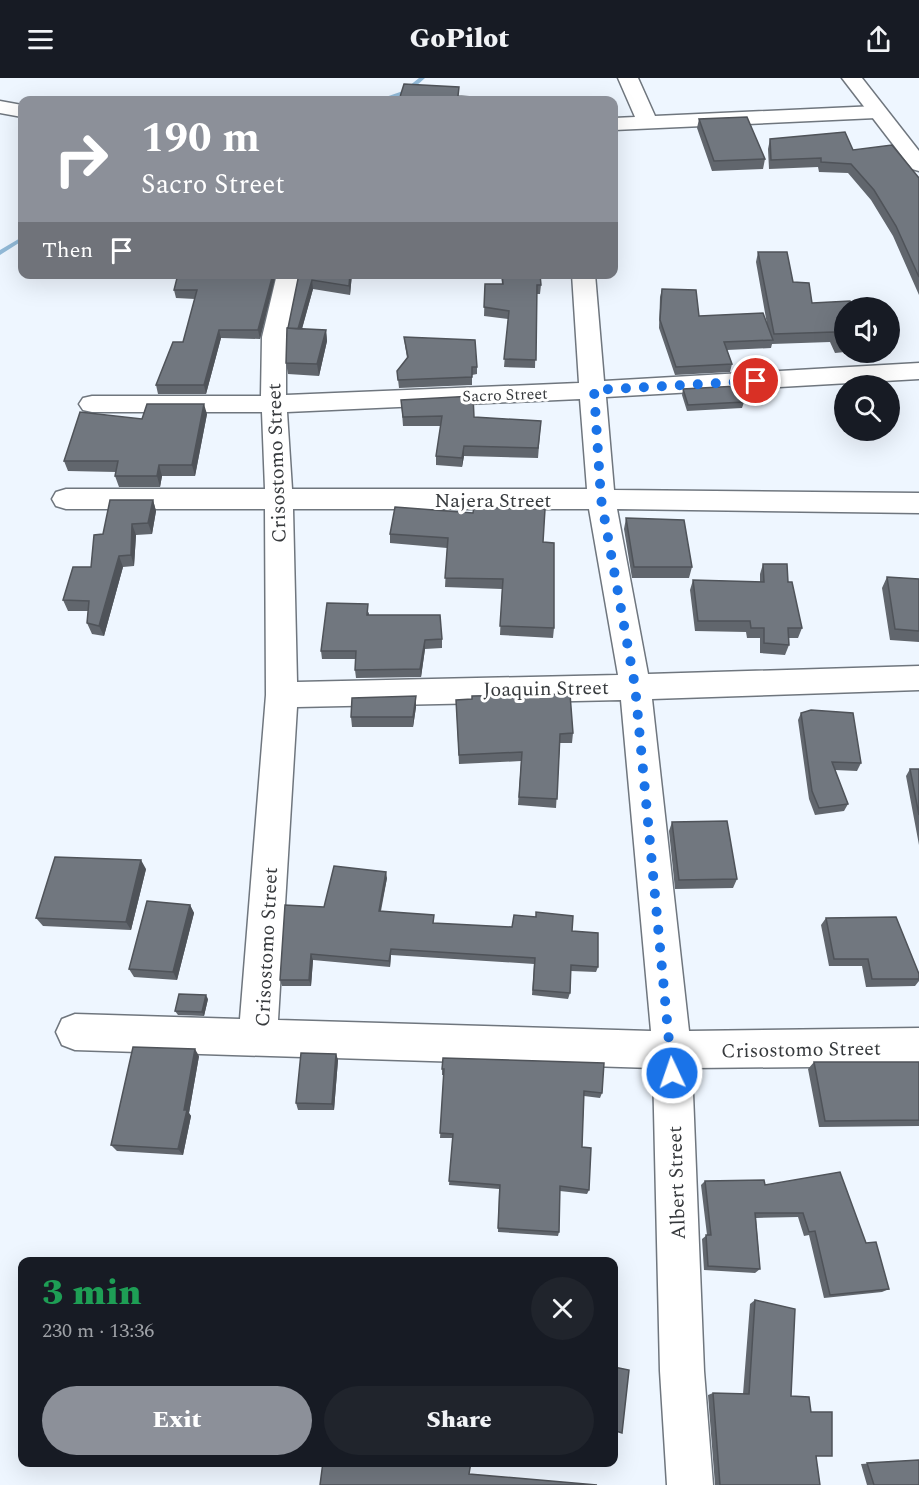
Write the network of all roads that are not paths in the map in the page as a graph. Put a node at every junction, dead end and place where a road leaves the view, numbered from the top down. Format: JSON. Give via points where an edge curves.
{"nodes":[{"id":1,"x":628,"y":78,"type":"edge"},
{"id":2,"x":852,"y":78,"type":"edge"},
{"id":3,"x":0,"y":107,"type":"edge"},
{"id":4,"x":18,"y":110,"type":"edge"},
{"id":5,"x":876,"y":112,"type":"junction"},
{"id":6,"x":648,"y":123,"type":"junction"},
{"id":7,"x":618,"y":124,"type":"edge"},
{"id":8,"x":919,"y":165,"type":"edge"},
{"id":9,"x":288,"y":279,"type":"edge"},
{"id":10,"x":583,"y":279,"type":"edge"},
{"id":11,"x":919,"y":371,"type":"edge"},
{"id":12,"x":594,"y":390,"type":"junction"},
{"id":13,"x":92,"y":404,"type":"dead end"},
{"id":14,"x":274,"y":404,"type":"junction"},
{"id":15,"x":66,"y":499,"type":"dead end"},
{"id":16,"x":601,"y":499,"type":"junction"},
{"id":17,"x":279,"y":501,"type":"junction"},
{"id":18,"x":919,"y":503,"type":"edge"},
{"id":19,"x":919,"y":678,"type":"edge"},
{"id":20,"x":635,"y":686,"type":"junction"},
{"id":21,"x":282,"y":695,"type":"junction"},
{"id":22,"x":75,"y":1032,"type":"dead end"},
{"id":23,"x":258,"y":1036,"type":"junction"},
{"id":24,"x":919,"y":1047,"type":"edge"},
{"id":25,"x":672,"y":1050,"type":"junction"},
{"id":26,"x":690,"y":1485,"type":"edge"}],
"edges":[{"from":1,"to":6,"type":"street"},
{"from":2,"to":5,"type":"street"},
{"from":3,"to":4,"type":"street"},
{"from":5,"to":6,"type":"street"},
{"from":5,"to":8,"type":"street"},
{"from":6,"to":7,"type":"street"},
{"from":9,"to":14,"type":"street","name":"Crisostomo Street","via":[[274,338]]},
{"from":10,"to":12,"type":"street","name":"Albert Street"},
{"from":11,"to":12,"type":"street","name":"Sacro Street"},
{"from":12,"to":14,"type":"street","name":"Sacro Street"},
{"from":12,"to":16,"type":"street","name":"Albert Street"},
{"from":13,"to":14,"type":"street","name":"Sacro Street"},
{"from":14,"to":17,"type":"street","name":"Crisostomo Street"},
{"from":15,"to":17,"type":"street","name":"Najera Street"},
{"from":16,"to":17,"type":"street","name":"Najera Street"},
{"from":16,"to":18,"type":"street","name":"Najera Street"},
{"from":16,"to":20,"type":"street","name":"Albert Street"},
{"from":17,"to":21,"type":"street","name":"Crisostomo Street"},
{"from":19,"to":20,"type":"street","name":"Joaquin Street"},
{"from":20,"to":21,"type":"street","name":"Joaquin Street"},
{"from":20,"to":25,"type":"street","name":"Albert Street"},
{"from":21,"to":23,"type":"street","name":"Crisostomo Street"},
{"from":22,"to":23,"type":"street"},
{"from":23,"to":25,"type":"street","name":"Crisostomo Street"},
{"from":24,"to":25,"type":"street","name":"Crisostomo Street"},
{"from":25,"to":26,"type":"street","name":"Albert Street","via":[[682,1371]]}]}
